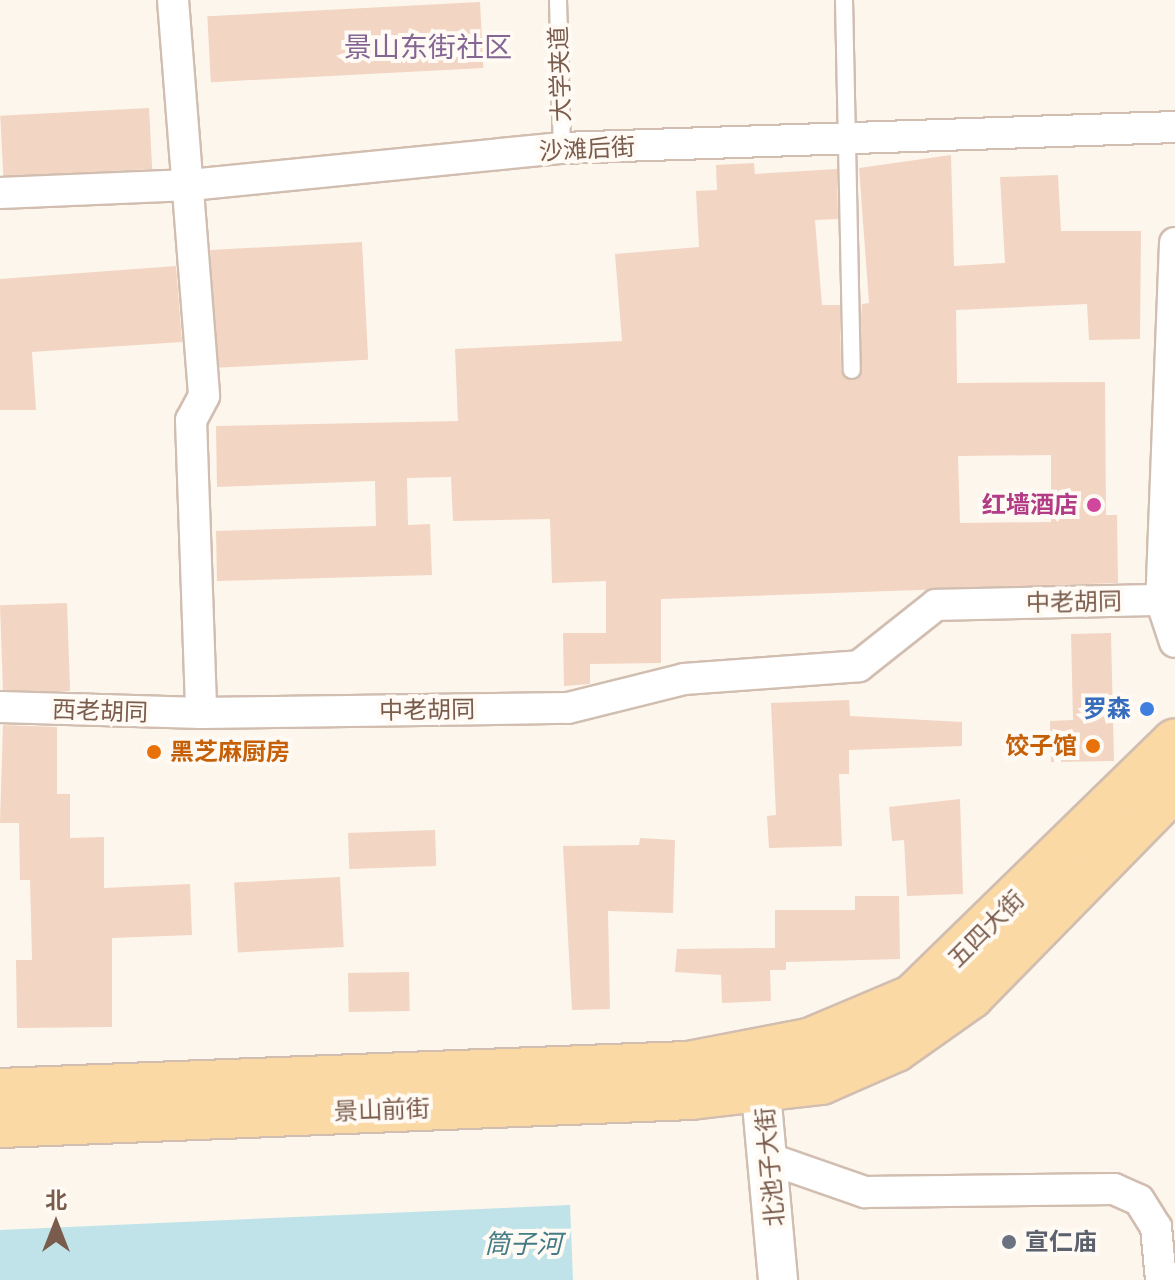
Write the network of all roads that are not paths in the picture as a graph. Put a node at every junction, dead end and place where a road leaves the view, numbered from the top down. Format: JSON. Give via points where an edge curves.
{"nodes":[{"id":1,"x":173,"y":0,"type":"edge"},
{"id":2,"x":558,"y":0,"type":"edge"},
{"id":3,"x":844,"y":0,"type":"edge"},
{"id":4,"x":1175,"y":127,"type":"edge"},
{"id":5,"x":850,"y":140,"type":"junction"},
{"id":6,"x":562,"y":148,"type":"junction"},
{"id":7,"x":190,"y":185,"type":"junction"},
{"id":8,"x":0,"y":193,"type":"edge"},
{"id":9,"x":1175,"y":243,"type":"edge"},
{"id":10,"x":852,"y":370,"type":"dead end"},
{"id":11,"x":1161,"y":600,"type":"junction"},
{"id":12,"x":1175,"y":642,"type":"edge"},
{"id":13,"x":0,"y":707,"type":"edge"},
{"id":14,"x":201,"y":713,"type":"junction"},
{"id":15,"x":1175,"y":741,"type":"edge"},
{"id":16,"x":1175,"y":788,"type":"edge"},
{"id":17,"x":760,"y":1074,"type":"junction"},
{"id":18,"x":0,"y":1091,"type":"edge"},
{"id":19,"x":0,"y":1125,"type":"edge"},
{"id":20,"x":770,"y":1159,"type":"junction"},
{"id":21,"x":778,"y":1280,"type":"edge"},
{"id":22,"x":1161,"y":1280,"type":"edge"}],
"edges":[{"from":1,"to":7,"type":"street"},
{"from":2,"to":6,"type":"lane","name":"大学夹道"},
{"from":3,"to":5,"type":"lane"},
{"from":4,"to":5,"type":"street","name":"沙滩后街"},
{"from":5,"to":6,"type":"street","name":"沙滩后街"},
{"from":5,"to":10,"type":"lane"},
{"from":6,"to":7,"type":"street","name":"沙滩后街"},
{"from":7,"to":8,"type":"street","name":"沙滩后街"},
{"from":7,"to":14,"type":"street","via":[[204,396],[191,420]]},
{"from":9,"to":11,"type":"street"},
{"from":11,"to":12,"type":"street"},
{"from":11,"to":14,"type":"street","name":"中老胡同","via":[[936,605],[859,666],[684,679],[568,708]]},
{"from":13,"to":14,"type":"street","name":"西老胡同"},
{"from":15,"to":17,"type":"main road","name":"五四大街","via":[[913,997],[834,1032]]},
{"from":16,"to":17,"type":"main road","name":"五四大街","via":[[931,1028],[821,1082]]},
{"from":17,"to":18,"type":"main road","name":"景山前街","via":[[688,1064]]},
{"from":17,"to":19,"type":"main road","name":"景山前街"},
{"from":17,"to":20,"type":"street","name":"北池子大街"},
{"from":20,"to":21,"type":"street","name":"北池子大街"},
{"from":20,"to":22,"type":"street","via":[[865,1192],[1114,1189],[1139,1200],[1156,1227]]}]}
